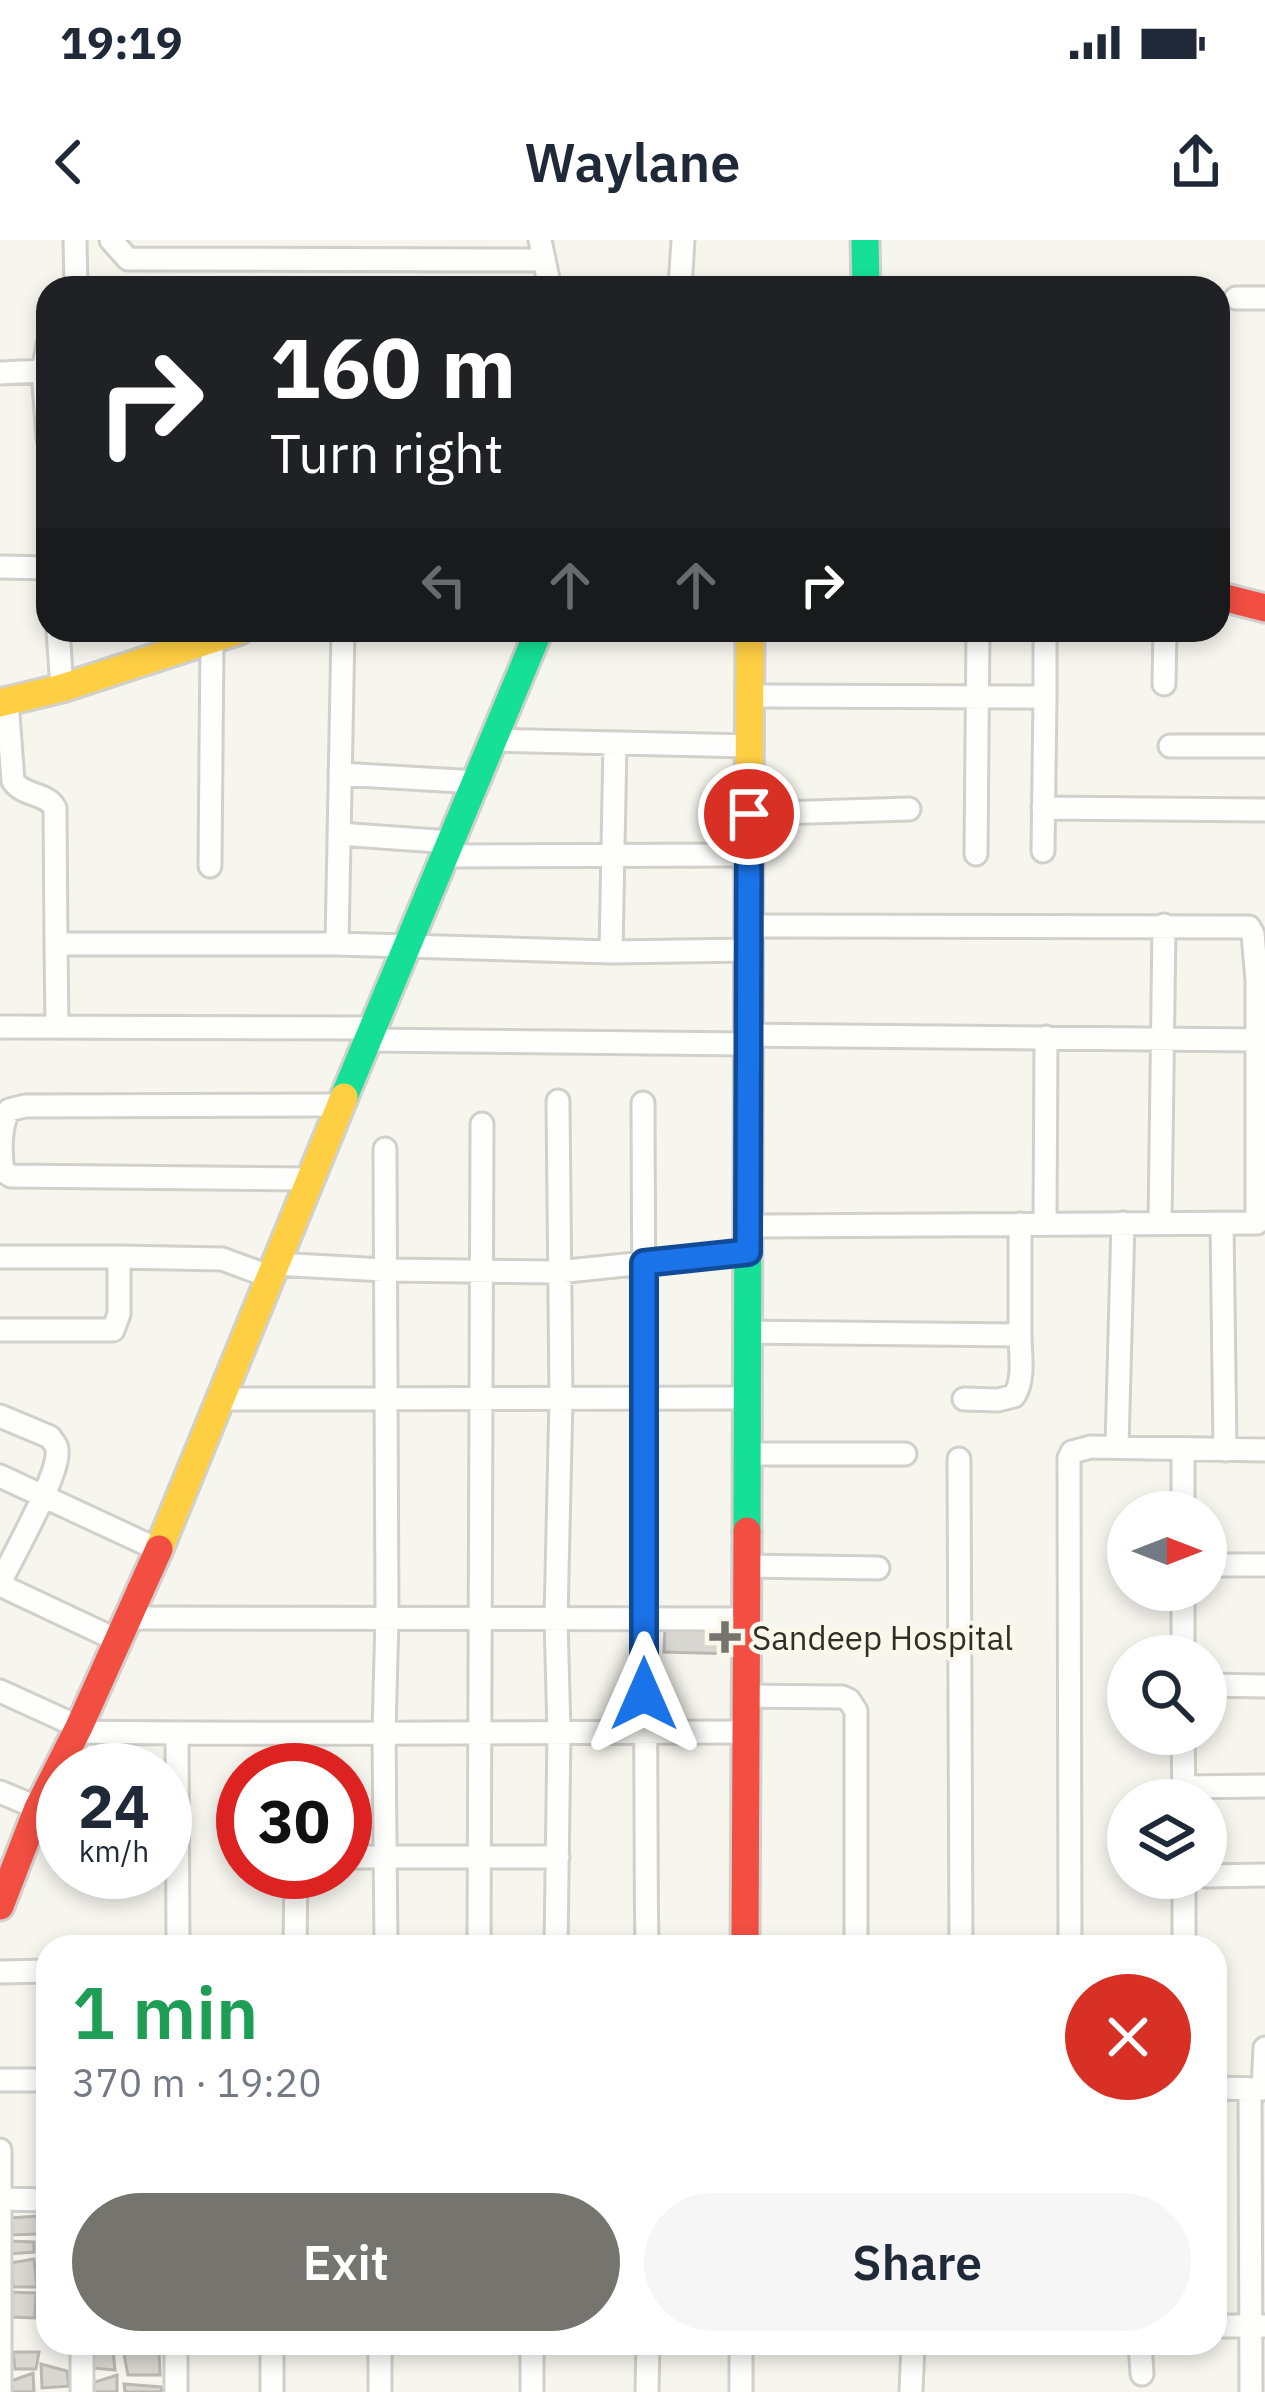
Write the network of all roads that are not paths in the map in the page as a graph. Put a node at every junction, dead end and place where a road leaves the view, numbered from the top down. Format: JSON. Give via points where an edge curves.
{"nodes":[{"id":1,"x":75,"y":240,"type":"edge"},
{"id":2,"x":111,"y":240,"type":"edge"},
{"id":3,"x":683,"y":240,"type":"edge"},
{"id":4,"x":865,"y":240,"type":"edge"},
{"id":5,"x":420,"y":250,"type":"edge"},
{"id":6,"x":542,"y":250,"type":"edge"},
{"id":7,"x":76,"y":276,"type":"edge"},
{"id":8,"x":681,"y":276,"type":"edge"},
{"id":9,"x":866,"y":276,"type":"edge"},
{"id":10,"x":1236,"y":298,"type":"dead end"},
{"id":11,"x":1265,"y":298,"type":"edge"},
{"id":12,"x":36,"y":371,"type":"edge"},
{"id":13,"x":0,"y":373,"type":"edge"},
{"id":14,"x":0,"y":567,"type":"edge"},
{"id":15,"x":36,"y":568,"type":"edge"},
{"id":16,"x":1230,"y":599,"type":"edge"},
{"id":17,"x":1265,"y":608,"type":"edge"},
{"id":18,"x":59,"y":642,"type":"edge"},
{"id":19,"x":203,"y":642,"type":"edge"},
{"id":20,"x":212,"y":642,"type":"edge"},
{"id":21,"x":343,"y":642,"type":"edge"},
{"id":22,"x":534,"y":642,"type":"edge"},
{"id":23,"x":750,"y":642,"type":"edge"},
{"id":24,"x":978,"y":642,"type":"edge"},
{"id":25,"x":1045,"y":642,"type":"edge"},
{"id":26,"x":1165,"y":642,"type":"edge"},
{"id":27,"x":1163,"y":684,"type":"dead end"},
{"id":28,"x":62,"y":688,"type":"junction"},
{"id":29,"x":977,"y":696,"type":"junction"},
{"id":30,"x":750,"y":697,"type":"junction"},
{"id":31,"x":1045,"y":698,"type":"junction"},
{"id":32,"x":3,"y":702,"type":"edge"},
{"id":33,"x":491,"y":740,"type":"junction"},
{"id":34,"x":615,"y":743,"type":"junction"},
{"id":35,"x":750,"y":746,"type":"junction"},
{"id":36,"x":1170,"y":746,"type":"dead end"},
{"id":37,"x":1265,"y":746,"type":"edge"},
{"id":38,"x":340,"y":774,"type":"junction"},
{"id":39,"x":477,"y":782,"type":"junction"},
{"id":40,"x":1043,"y":808,"type":"junction"},
{"id":41,"x":909,"y":809,"type":"dead end"},
{"id":42,"x":1265,"y":810,"type":"edge"},
{"id":43,"x":749,"y":814,"type":"junction"},
{"id":44,"x":339,"y":834,"type":"junction"},
{"id":45,"x":448,"y":849,"type":"junction"},
{"id":46,"x":1043,"y":851,"type":"dead end"},
{"id":47,"x":976,"y":854,"type":"dead end"},
{"id":48,"x":749,"y":855,"type":"junction"},
{"id":49,"x":613,"y":857,"type":"junction"},
{"id":50,"x":210,"y":866,"type":"dead end"},
{"id":51,"x":1164,"y":925,"type":"junction"},
{"id":52,"x":749,"y":938,"type":"junction"},
{"id":53,"x":56,"y":944,"type":"junction"},
{"id":54,"x":337,"y":944,"type":"junction"},
{"id":55,"x":407,"y":946,"type":"junction"},
{"id":56,"x":611,"y":952,"type":"junction"},
{"id":57,"x":1261,"y":981,"type":"edge"},
{"id":58,"x":0,"y":1027,"type":"edge"},
{"id":59,"x":57,"y":1027,"type":"junction"},
{"id":60,"x":370,"y":1034,"type":"junction"},
{"id":61,"x":1046,"y":1037,"type":"junction"},
{"id":62,"x":1163,"y":1038,"type":"junction"},
{"id":63,"x":749,"y":1040,"type":"junction"},
{"id":64,"x":1256,"y":1040,"type":"junction"},
{"id":65,"x":558,"y":1101,"type":"dead end"},
{"id":66,"x":643,"y":1103,"type":"dead end"},
{"id":67,"x":340,"y":1105,"type":"junction"},
{"id":68,"x":482,"y":1124,"type":"dead end"},
{"id":69,"x":386,"y":1149,"type":"dead end"},
{"id":70,"x":310,"y":1179,"type":"junction"},
{"id":71,"x":1123,"y":1223,"type":"junction"},
{"id":72,"x":1160,"y":1223,"type":"junction"},
{"id":73,"x":1222,"y":1223,"type":"junction"},
{"id":74,"x":1261,"y":1223,"type":"edge"},
{"id":75,"x":1020,"y":1224,"type":"junction"},
{"id":76,"x":1045,"y":1224,"type":"junction"},
{"id":77,"x":748,"y":1239,"type":"junction"},
{"id":78,"x":0,"y":1257,"type":"edge"},
{"id":79,"x":119,"y":1257,"type":"junction"},
{"id":80,"x":644,"y":1263,"type":"junction"},
{"id":81,"x":273,"y":1270,"type":"junction"},
{"id":82,"x":384,"y":1270,"type":"junction"},
{"id":83,"x":481,"y":1271,"type":"junction"},
{"id":84,"x":558,"y":1272,"type":"junction"},
{"id":85,"x":0,"y":1330,"type":"edge"},
{"id":86,"x":748,"y":1332,"type":"junction"},
{"id":87,"x":1020,"y":1335,"type":"junction"},
{"id":88,"x":748,"y":1397,"type":"junction"},
{"id":89,"x":481,"y":1398,"type":"junction"},
{"id":90,"x":561,"y":1398,"type":"junction"},
{"id":91,"x":645,"y":1398,"type":"junction"},
{"id":92,"x":221,"y":1399,"type":"junction"},
{"id":93,"x":387,"y":1399,"type":"junction"},
{"id":94,"x":964,"y":1399,"type":"dead end"},
{"id":95,"x":0,"y":1416,"type":"edge"},
{"id":96,"x":1117,"y":1447,"type":"junction"},
{"id":97,"x":1183,"y":1450,"type":"junction"},
{"id":98,"x":1225,"y":1450,"type":"junction"},
{"id":99,"x":1265,"y":1450,"type":"edge"},
{"id":100,"x":748,"y":1454,"type":"junction"},
{"id":101,"x":905,"y":1454,"type":"dead end"},
{"id":102,"x":959,"y":1460,"type":"dead end"},
{"id":103,"x":0,"y":1476,"type":"edge"},
{"id":104,"x":1183,"y":1491,"type":"edge"},
{"id":105,"x":42,"y":1496,"type":"junction"},
{"id":106,"x":159,"y":1550,"type":"junction"},
{"id":107,"x":1227,"y":1565,"type":"edge"},
{"id":108,"x":1265,"y":1565,"type":"edge"},
{"id":109,"x":748,"y":1566,"type":"junction"},
{"id":110,"x":878,"y":1568,"type":"dead end"},
{"id":111,"x":0,"y":1584,"type":"edge"},
{"id":112,"x":387,"y":1618,"type":"junction"},
{"id":113,"x":480,"y":1618,"type":"junction"},
{"id":114,"x":556,"y":1619,"type":"junction"},
{"id":115,"x":643,"y":1619,"type":"junction"},
{"id":116,"x":748,"y":1619,"type":"junction"},
{"id":117,"x":124,"y":1629,"type":"junction"},
{"id":118,"x":1227,"y":1685,"type":"edge"},
{"id":119,"x":1265,"y":1686,"type":"edge"},
{"id":120,"x":0,"y":1691,"type":"edge"},
{"id":121,"x":747,"y":1696,"type":"junction"},
{"id":122,"x":78,"y":1730,"type":"junction"},
{"id":123,"x":384,"y":1732,"type":"junction"},
{"id":124,"x":479,"y":1732,"type":"junction"},
{"id":125,"x":560,"y":1732,"type":"junction"},
{"id":126,"x":644,"y":1732,"type":"junction"},
{"id":127,"x":747,"y":1732,"type":"junction"},
{"id":128,"x":177,"y":1734,"type":"junction"},
{"id":129,"x":295,"y":1735,"type":"junction"},
{"id":130,"x":71,"y":1743,"type":"edge"},
{"id":131,"x":295,"y":1743,"type":"edge"},
{"id":132,"x":1265,"y":1786,"type":"edge"},
{"id":133,"x":1227,"y":1789,"type":"edge"},
{"id":134,"x":0,"y":1792,"type":"edge"},
{"id":135,"x":36,"y":1807,"type":"edge"},
{"id":136,"x":36,"y":1813,"type":"edge"},
{"id":137,"x":372,"y":1857,"type":"edge"},
{"id":138,"x":386,"y":1857,"type":"junction"},
{"id":139,"x":479,"y":1857,"type":"junction"},
{"id":140,"x":558,"y":1857,"type":"junction"},
{"id":141,"x":1265,"y":1875,"type":"edge"},
{"id":142,"x":1227,"y":1876,"type":"edge"},
{"id":143,"x":296,"y":1899,"type":"edge"},
{"id":144,"x":1184,"y":1899,"type":"edge"},
{"id":145,"x":1,"y":1900,"type":"edge"},
{"id":146,"x":178,"y":1935,"type":"edge"},
{"id":147,"x":296,"y":1935,"type":"edge"},
{"id":148,"x":386,"y":1935,"type":"edge"},
{"id":149,"x":479,"y":1935,"type":"edge"},
{"id":150,"x":556,"y":1935,"type":"edge"},
{"id":151,"x":647,"y":1935,"type":"edge"},
{"id":152,"x":745,"y":1935,"type":"edge"},
{"id":153,"x":856,"y":1935,"type":"edge"},
{"id":154,"x":962,"y":1935,"type":"edge"},
{"id":155,"x":1070,"y":1935,"type":"edge"},
{"id":156,"x":1184,"y":1935,"type":"edge"},
{"id":157,"x":36,"y":1971,"type":"edge"},
{"id":158,"x":0,"y":1972,"type":"edge"},
{"id":159,"x":1265,"y":2048,"type":"edge"},
{"id":160,"x":0,"y":2080,"type":"edge"},
{"id":161,"x":36,"y":2080,"type":"edge"},
{"id":162,"x":1227,"y":2088,"type":"edge"},
{"id":163,"x":1260,"y":2089,"type":"edge"},
{"id":164,"x":1,"y":2150,"type":"edge"},
{"id":165,"x":0,"y":2200,"type":"edge"},
{"id":166,"x":36,"y":2200,"type":"edge"},
{"id":167,"x":1227,"y":2326,"type":"edge"},
{"id":168,"x":1258,"y":2326,"type":"edge"},
{"id":169,"x":82,"y":2355,"type":"edge"},
{"id":170,"x":176,"y":2355,"type":"edge"},
{"id":171,"x":272,"y":2355,"type":"edge"},
{"id":172,"x":380,"y":2355,"type":"edge"},
{"id":173,"x":532,"y":2355,"type":"edge"},
{"id":174,"x":648,"y":2355,"type":"edge"},
{"id":175,"x":741,"y":2355,"type":"edge"},
{"id":176,"x":913,"y":2355,"type":"edge"},
{"id":177,"x":1141,"y":2355,"type":"edge"},
{"id":178,"x":1142,"y":2374,"type":"dead end"},
{"id":179,"x":1,"y":2392,"type":"edge"},
{"id":180,"x":82,"y":2392,"type":"edge"},
{"id":181,"x":176,"y":2392,"type":"edge"},
{"id":182,"x":272,"y":2392,"type":"edge"},
{"id":183,"x":380,"y":2392,"type":"edge"},
{"id":184,"x":532,"y":2392,"type":"edge"},
{"id":185,"x":647,"y":2392,"type":"edge"},
{"id":186,"x":741,"y":2392,"type":"edge"},
{"id":187,"x":911,"y":2392,"type":"edge"},
{"id":188,"x":1251,"y":2392,"type":"edge"}],
"edges":[{"from":1,"to":7,"type":"street"},
{"from":2,"to":5,"type":"street","via":[[128,259]]},
{"from":3,"to":8,"type":"street"},
{"from":4,"to":9,"type":"street"},
{"from":5,"to":6,"type":"street"},
{"from":10,"to":11,"type":"street"},
{"from":12,"to":13,"type":"street"},
{"from":14,"to":15,"type":"street"},
{"from":16,"to":17,"type":"street"},
{"from":18,"to":28,"type":"street"},
{"from":19,"to":28,"type":"street"},
{"from":20,"to":50,"type":"street"},
{"from":21,"to":38,"type":"street"},
{"from":22,"to":33,"type":"street"},
{"from":23,"to":30,"type":"street"},
{"from":24,"to":29,"type":"street"},
{"from":25,"to":31,"type":"street"},
{"from":26,"to":27,"type":"street"},
{"from":28,"to":32,"type":"street"},
{"from":29,"to":30,"type":"street"},
{"from":29,"to":31,"type":"street"},
{"from":29,"to":47,"type":"street"},
{"from":30,"to":35,"type":"street"},
{"from":31,"to":40,"type":"street"},
{"from":32,"to":53,"type":"street","via":[[13,781],[55,808]]},
{"from":33,"to":34,"type":"street"},
{"from":33,"to":39,"type":"street"},
{"from":34,"to":35,"type":"street"},
{"from":34,"to":49,"type":"street"},
{"from":35,"to":43,"type":"street"},
{"from":36,"to":37,"type":"street"},
{"from":38,"to":39,"type":"street"},
{"from":38,"to":44,"type":"street"},
{"from":39,"to":45,"type":"street"},
{"from":40,"to":42,"type":"street"},
{"from":40,"to":46,"type":"street"},
{"from":41,"to":43,"type":"street"},
{"from":43,"to":48,"type":"street"},
{"from":44,"to":45,"type":"street"},
{"from":44,"to":54,"type":"street"},
{"from":45,"to":49,"type":"street"},
{"from":45,"to":55,"type":"street"},
{"from":48,"to":49,"type":"street"},
{"from":48,"to":52,"type":"street"},
{"from":49,"to":56,"type":"street"},
{"from":51,"to":52,"type":"street"},
{"from":51,"to":57,"type":"street","via":[[1249,927]]},
{"from":51,"to":62,"type":"street"},
{"from":52,"to":56,"type":"street"},
{"from":52,"to":63,"type":"street"},
{"from":53,"to":54,"type":"street"},
{"from":53,"to":59,"type":"street"},
{"from":54,"to":55,"type":"street"},
{"from":55,"to":56,"type":"street"},
{"from":55,"to":60,"type":"street"},
{"from":57,"to":64,"type":"street"},
{"from":58,"to":59,"type":"street"},
{"from":59,"to":60,"type":"street"},
{"from":60,"to":63,"type":"street"},
{"from":60,"to":67,"type":"street"},
{"from":61,"to":62,"type":"street"},
{"from":61,"to":63,"type":"street"},
{"from":61,"to":76,"type":"street"},
{"from":62,"to":64,"type":"street"},
{"from":62,"to":72,"type":"street"},
{"from":63,"to":77,"type":"street"},
{"from":64,"to":74,"type":"street"},
{"from":65,"to":84,"type":"street"},
{"from":66,"to":80,"type":"street"},
{"from":67,"to":70,"type":"street"},
{"from":67,"to":70,"type":"street","via":[[26,1106],[9,1110],[1,1123],[1,1162],[10,1176]]},
{"from":68,"to":83,"type":"street"},
{"from":69,"to":82,"type":"street"},
{"from":70,"to":81,"type":"street"},
{"from":71,"to":72,"type":"street"},
{"from":71,"to":76,"type":"street"},
{"from":71,"to":96,"type":"street"},
{"from":72,"to":73,"type":"street"},
{"from":73,"to":74,"type":"street"},
{"from":73,"to":98,"type":"street"},
{"from":75,"to":76,"type":"street"},
{"from":75,"to":77,"type":"street"},
{"from":75,"to":87,"type":"street"},
{"from":77,"to":80,"type":"street"},
{"from":77,"to":86,"type":"street"},
{"from":78,"to":79,"type":"street"},
{"from":79,"to":81,"type":"street","via":[[222,1259]]},
{"from":79,"to":85,"type":"street","via":[[113,1330]]},
{"from":80,"to":84,"type":"street"},
{"from":80,"to":91,"type":"street"},
{"from":81,"to":82,"type":"street"},
{"from":81,"to":92,"type":"street"},
{"from":82,"to":83,"type":"street"},
{"from":82,"to":93,"type":"street"},
{"from":83,"to":84,"type":"street"},
{"from":83,"to":89,"type":"street"},
{"from":84,"to":90,"type":"street"},
{"from":86,"to":87,"type":"street"},
{"from":86,"to":88,"type":"street"},
{"from":87,"to":94,"type":"street","via":[[1014,1396]]},
{"from":88,"to":91,"type":"street"},
{"from":88,"to":100,"type":"street"},
{"from":89,"to":90,"type":"street"},
{"from":89,"to":93,"type":"street"},
{"from":89,"to":113,"type":"street"},
{"from":90,"to":91,"type":"street"},
{"from":90,"to":114,"type":"street"},
{"from":91,"to":115,"type":"street"},
{"from":92,"to":93,"type":"street"},
{"from":92,"to":106,"type":"street"},
{"from":93,"to":112,"type":"street"},
{"from":95,"to":105,"type":"street","via":[[55,1442]]},
{"from":96,"to":97,"type":"street"},
{"from":96,"to":155,"type":"street","via":[[1078,1449],[1066,1466]]},
{"from":97,"to":98,"type":"street"},
{"from":97,"to":104,"type":"street"},
{"from":98,"to":99,"type":"street"},
{"from":100,"to":101,"type":"street"},
{"from":100,"to":109,"type":"street"},
{"from":102,"to":154,"type":"street"},
{"from":103,"to":105,"type":"street"},
{"from":105,"to":106,"type":"street"},
{"from":105,"to":111,"type":"street"},
{"from":106,"to":117,"type":"street"},
{"from":107,"to":108,"type":"street"},
{"from":109,"to":110,"type":"street"},
{"from":109,"to":116,"type":"street"},
{"from":111,"to":117,"type":"street"},
{"from":112,"to":113,"type":"street"},
{"from":112,"to":117,"type":"street"},
{"from":112,"to":123,"type":"street"},
{"from":113,"to":114,"type":"street"},
{"from":113,"to":124,"type":"street"},
{"from":114,"to":115,"type":"street"},
{"from":114,"to":125,"type":"street"},
{"from":115,"to":116,"type":"street"},
{"from":115,"to":126,"type":"street"},
{"from":116,"to":121,"type":"street"},
{"from":117,"to":122,"type":"street"},
{"from":118,"to":119,"type":"street"},
{"from":120,"to":122,"type":"street"},
{"from":121,"to":127,"type":"street"},
{"from":121,"to":153,"type":"street","via":[[842,1697],[856,1711]]},
{"from":122,"to":128,"type":"street"},
{"from":122,"to":130,"type":"street"},
{"from":123,"to":124,"type":"street"},
{"from":123,"to":129,"type":"street"},
{"from":123,"to":138,"type":"street"},
{"from":124,"to":125,"type":"street"},
{"from":124,"to":139,"type":"street"},
{"from":125,"to":126,"type":"street"},
{"from":125,"to":140,"type":"street"},
{"from":126,"to":127,"type":"street"},
{"from":126,"to":151,"type":"street"},
{"from":127,"to":152,"type":"street"},
{"from":128,"to":129,"type":"street"},
{"from":128,"to":146,"type":"street"},
{"from":129,"to":131,"type":"street"},
{"from":132,"to":133,"type":"street"},
{"from":134,"to":135,"type":"street"},
{"from":136,"to":145,"type":"street"},
{"from":137,"to":138,"type":"street"},
{"from":138,"to":139,"type":"street"},
{"from":138,"to":148,"type":"street"},
{"from":139,"to":140,"type":"street"},
{"from":139,"to":149,"type":"street"},
{"from":140,"to":150,"type":"street"},
{"from":141,"to":142,"type":"street"},
{"from":143,"to":147,"type":"street"},
{"from":144,"to":156,"type":"street"},
{"from":157,"to":158,"type":"street"},
{"from":159,"to":163,"type":"street"},
{"from":160,"to":161,"type":"street"},
{"from":162,"to":163,"type":"street"},
{"from":163,"to":168,"type":"street"},
{"from":164,"to":165,"type":"street"},
{"from":165,"to":166,"type":"street"},
{"from":165,"to":179,"type":"street"},
{"from":167,"to":168,"type":"street"},
{"from":168,"to":188,"type":"street"},
{"from":169,"to":180,"type":"street"},
{"from":170,"to":181,"type":"street"},
{"from":171,"to":182,"type":"street"},
{"from":172,"to":183,"type":"street"},
{"from":173,"to":184,"type":"street"},
{"from":174,"to":185,"type":"street"},
{"from":175,"to":186,"type":"street"},
{"from":176,"to":187,"type":"street"},
{"from":177,"to":178,"type":"street"}]}
